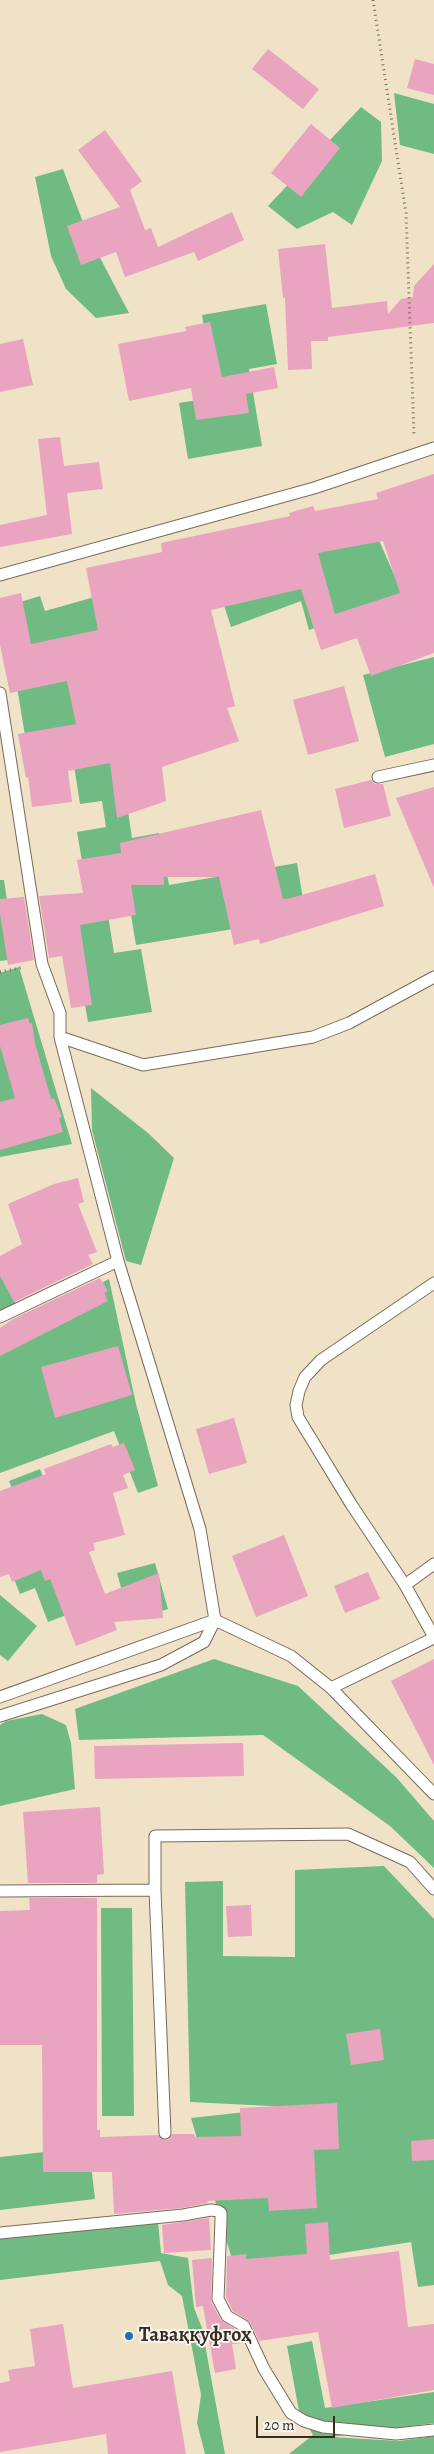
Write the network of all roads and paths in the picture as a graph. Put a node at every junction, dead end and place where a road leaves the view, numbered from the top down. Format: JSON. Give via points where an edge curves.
{"nodes":[{"id":1,"x":373,"y":0,"type":"edge"},
{"id":2,"x":434,"y":448,"type":"edge"},
{"id":3,"x":415,"y":456,"type":"junction"},
{"id":4,"x":0,"y":575,"type":"edge"},
{"id":5,"x":0,"y":693,"type":"edge"},
{"id":6,"x":434,"y":765,"type":"edge"},
{"id":7,"x":378,"y":777,"type":"dead end"},
{"id":8,"x":434,"y":977,"type":"edge"},
{"id":9,"x":60,"y":1038,"type":"junction"},
{"id":10,"x":118,"y":1262,"type":"junction"},
{"id":11,"x":434,"y":1283,"type":"edge"},
{"id":12,"x":0,"y":1317,"type":"edge"},
{"id":13,"x":434,"y":1564,"type":"edge"},
{"id":14,"x":405,"y":1585,"type":"junction"},
{"id":15,"x":215,"y":1620,"type":"junction"},
{"id":16,"x":434,"y":1637,"type":"edge"},
{"id":17,"x":331,"y":1688,"type":"junction"},
{"id":18,"x":0,"y":1697,"type":"edge"},
{"id":19,"x":0,"y":1716,"type":"edge"},
{"id":20,"x":434,"y":1794,"type":"edge"},
{"id":21,"x":434,"y":1889,"type":"edge"},
{"id":22,"x":155,"y":1890,"type":"junction"},
{"id":23,"x":0,"y":1891,"type":"edge"},
{"id":24,"x":165,"y":2133,"type":"dead end"},
{"id":25,"x":0,"y":2233,"type":"edge"},
{"id":26,"x":434,"y":2430,"type":"edge"}],
"edges":[{"from":1,"to":3,"type":"path","via":[[406,213]]},
{"from":2,"to":3,"type":"lane"},
{"from":3,"to":4,"type":"lane","via":[[314,488]]},
{"from":5,"to":9,"type":"lane","via":[[42,964],[60,1013]]},
{"from":6,"to":7,"type":"lane"},
{"from":8,"to":9,"type":"lane","via":[[349,1023],[314,1037],[162,1062],[143,1065]]},
{"from":9,"to":10,"type":"lane"},
{"from":10,"to":12,"type":"lane"},
{"from":10,"to":15,"type":"lane","via":[[200,1529]]},
{"from":11,"to":14,"type":"lane","via":[[321,1360],[305,1377],[296,1405],[298,1417],[346,1497]]},
{"from":13,"to":14,"type":"lane"},
{"from":14,"to":16,"type":"lane"},
{"from":15,"to":17,"type":"lane","via":[[291,1656]]},
{"from":15,"to":18,"type":"lane"},
{"from":15,"to":19,"type":"lane","via":[[204,1642],[161,1666]]},
{"from":16,"to":17,"type":"lane"},
{"from":17,"to":20,"type":"lane"},
{"from":21,"to":22,"type":"lane","via":[[410,1862],[348,1834],[155,1836]]},
{"from":22,"to":23,"type":"lane"},
{"from":22,"to":24,"type":"lane"},
{"from":25,"to":26,"type":"lane","via":[[215,2210],[221,2212],[218,2299],[228,2316],[244,2326],[264,2369],[292,2414],[323,2427],[396,2434]]}]}
